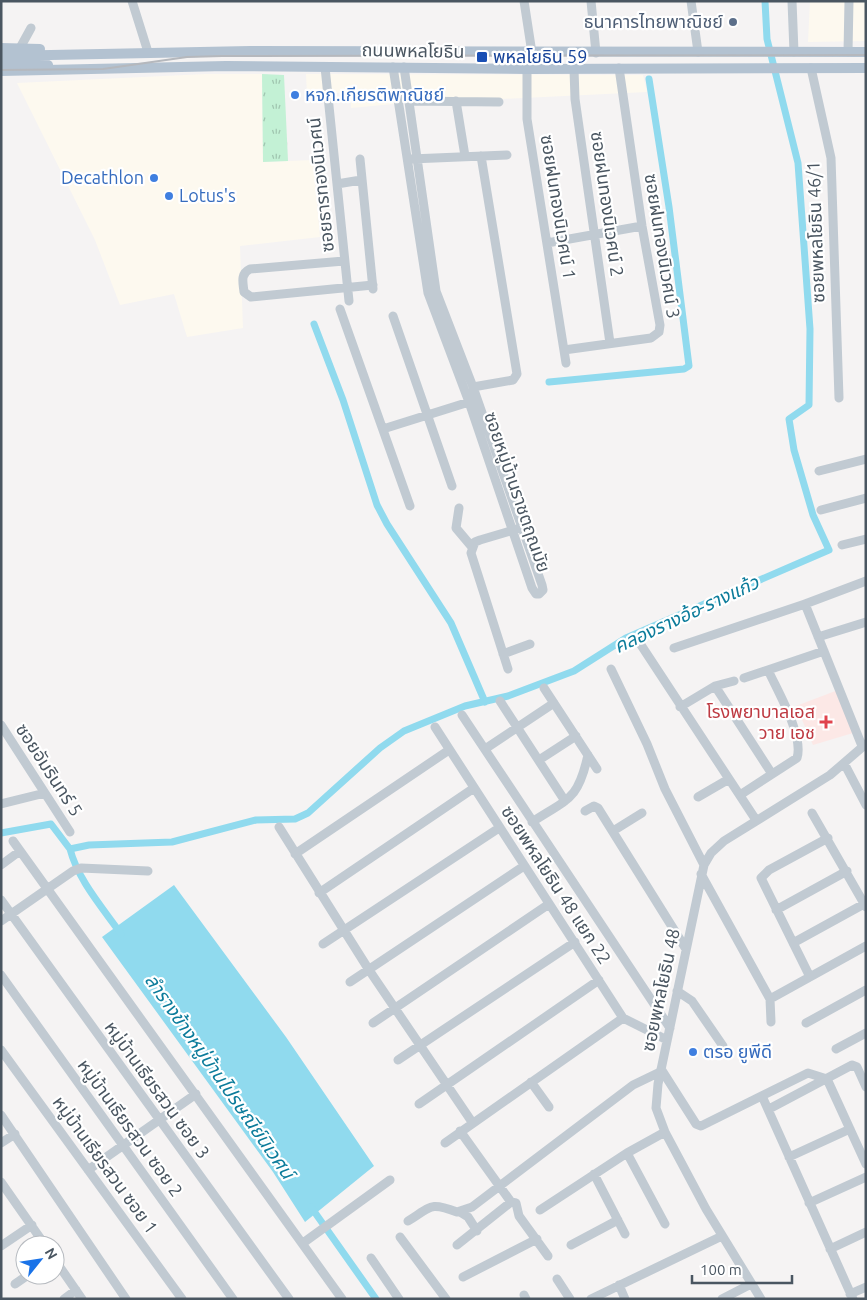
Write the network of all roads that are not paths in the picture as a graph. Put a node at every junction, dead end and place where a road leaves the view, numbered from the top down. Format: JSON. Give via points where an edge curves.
{"nodes":[{"id":1,"x":132,"y":1,"type":"edge"},
{"id":2,"x":524,"y":1,"type":"edge"},
{"id":3,"x":591,"y":1,"type":"edge"},
{"id":4,"x":691,"y":1,"type":"edge"},
{"id":5,"x":792,"y":1,"type":"edge"},
{"id":6,"x":849,"y":1,"type":"edge"},
{"id":7,"x":31,"y":28,"type":"dead end"},
{"id":8,"x":1,"y":48,"type":"edge"},
{"id":9,"x":20,"y":48,"type":"junction"},
{"id":10,"x":148,"y":52,"type":"junction"},
{"id":11,"x":649,"y":52,"type":"junction"},
{"id":12,"x":698,"y":52,"type":"junction"},
{"id":13,"x":794,"y":52,"type":"junction"},
{"id":14,"x":848,"y":52,"type":"junction"},
{"id":15,"x":866,"y":52,"type":"edge"},
{"id":16,"x":80,"y":53,"type":"junction"},
{"id":17,"x":532,"y":53,"type":"junction"},
{"id":18,"x":596,"y":53,"type":"junction"},
{"id":19,"x":1,"y":56,"type":"edge"},
{"id":20,"x":1,"y":64,"type":"edge"},
{"id":21,"x":325,"y":67,"type":"junction"},
{"id":22,"x":394,"y":67,"type":"junction"},
{"id":23,"x":404,"y":67,"type":"junction"},
{"id":24,"x":79,"y":68,"type":"junction"},
{"id":25,"x":619,"y":68,"type":"junction"},
{"id":26,"x":650,"y":68,"type":"junction"},
{"id":27,"x":811,"y":68,"type":"junction"},
{"id":28,"x":866,"y":68,"type":"edge"},
{"id":29,"x":526,"y":69,"type":"junction"},
{"id":30,"x":574,"y":69,"type":"junction"},
{"id":31,"x":1,"y":71,"type":"edge"},
{"id":32,"x":456,"y":101,"type":"junction"},
{"id":33,"x":409,"y":102,"type":"junction"},
{"id":34,"x":499,"y":102,"type":"dead end"},
{"id":35,"x":507,"y":155,"type":"dead end"},
{"id":36,"x":465,"y":156,"type":"junction"},
{"id":37,"x":481,"y":156,"type":"junction"},
{"id":38,"x":360,"y":159,"type":"dead end"},
{"id":39,"x":413,"y":159,"type":"junction"},
{"id":40,"x":361,"y":180,"type":"junction"},
{"id":41,"x":337,"y":184,"type":"junction"},
{"id":42,"x":642,"y":226,"type":"junction"},
{"id":43,"x":595,"y":234,"type":"junction"},
{"id":44,"x":547,"y":243,"type":"junction"},
{"id":45,"x":344,"y":261,"type":"junction"},
{"id":46,"x":347,"y":287,"type":"junction"},
{"id":47,"x":349,"y":301,"type":"dead end"},
{"id":48,"x":340,"y":309,"type":"dead end"},
{"id":49,"x":393,"y":316,"type":"dead end"},
{"id":50,"x":610,"y":343,"type":"junction"},
{"id":51,"x":453,"y":345,"type":"junction"},
{"id":52,"x":564,"y":350,"type":"junction"},
{"id":53,"x":566,"y":363,"type":"dead end"},
{"id":54,"x":473,"y":387,"type":"junction"},
{"id":55,"x":839,"y":398,"type":"dead end"},
{"id":56,"x":469,"y":402,"type":"junction"},
{"id":57,"x":428,"y":415,"type":"junction"},
{"id":58,"x":383,"y":429,"type":"junction"},
{"id":59,"x":866,"y":459,"type":"edge"},
{"id":60,"x":501,"y":466,"type":"junction"},
{"id":61,"x":491,"y":468,"type":"junction"},
{"id":62,"x":819,"y":471,"type":"dead end"},
{"id":63,"x":452,"y":486,"type":"dead end"},
{"id":64,"x":866,"y":498,"type":"edge"},
{"id":65,"x":410,"y":506,"type":"dead end"},
{"id":66,"x":459,"y":508,"type":"dead end"},
{"id":67,"x":820,"y":510,"type":"dead end"},
{"id":68,"x":518,"y":529,"type":"junction"},
{"id":69,"x":866,"y":538,"type":"edge"},
{"id":70,"x":842,"y":545,"type":"dead end"},
{"id":71,"x":472,"y":547,"type":"junction"},
{"id":72,"x":866,"y":580,"type":"edge"},
{"id":73,"x":805,"y":604,"type":"junction"},
{"id":74,"x":866,"y":622,"type":"edge"},
{"id":75,"x":818,"y":637,"type":"junction"},
{"id":76,"x":530,"y":644,"type":"dead end"},
{"id":77,"x":641,"y":645,"type":"dead end"},
{"id":78,"x":674,"y":648,"type":"dead end"},
{"id":79,"x":824,"y":651,"type":"junction"},
{"id":80,"x":503,"y":654,"type":"junction"},
{"id":81,"x":508,"y":669,"type":"dead end"},
{"id":82,"x":611,"y":669,"type":"dead end"},
{"id":83,"x":768,"y":670,"type":"junction"},
{"id":84,"x":744,"y":678,"type":"dead end"},
{"id":85,"x":734,"y":681,"type":"dead end"},
{"id":86,"x":715,"y":686,"type":"junction"},
{"id":87,"x":544,"y":688,"type":"dead end"},
{"id":88,"x":500,"y":701,"type":"dead end"},
{"id":89,"x":554,"y":703,"type":"junction"},
{"id":90,"x":680,"y":707,"type":"junction"},
{"id":91,"x":462,"y":715,"type":"dead end"},
{"id":92,"x":1,"y":725,"type":"edge"},
{"id":93,"x":435,"y":727,"type":"dead end"},
{"id":94,"x":517,"y":727,"type":"junction"},
{"id":95,"x":576,"y":736,"type":"junction"},
{"id":96,"x":864,"y":745,"type":"edge"},
{"id":97,"x":484,"y":749,"type":"junction"},
{"id":98,"x":449,"y":750,"type":"junction"},
{"id":99,"x":588,"y":755,"type":"junction"},
{"id":100,"x":538,"y":760,"type":"junction"},
{"id":101,"x":844,"y":762,"type":"junction"},
{"id":102,"x":597,"y":769,"type":"dead end"},
{"id":103,"x":772,"y":774,"type":"junction"},
{"id":104,"x":729,"y":779,"type":"junction"},
{"id":105,"x":474,"y":788,"type":"junction"},
{"id":106,"x":45,"y":793,"type":"junction"},
{"id":107,"x":740,"y":795,"type":"junction"},
{"id":108,"x":698,"y":797,"type":"dead end"},
{"id":109,"x":565,"y":801,"type":"junction"},
{"id":110,"x":1,"y":804,"type":"edge"},
{"id":111,"x":866,"y":805,"type":"edge"},
{"id":112,"x":585,"y":811,"type":"dead end"},
{"id":113,"x":812,"y":813,"type":"dead end"},
{"id":114,"x":642,"y":814,"type":"dead end"},
{"id":115,"x":756,"y":820,"type":"junction"},
{"id":116,"x":532,"y":822,"type":"junction"},
{"id":117,"x":279,"y":827,"type":"dead end"},
{"id":118,"x":499,"y":828,"type":"junction"},
{"id":119,"x":613,"y":831,"type":"junction"},
{"id":120,"x":70,"y":832,"type":"dead end"},
{"id":121,"x":828,"y":838,"type":"junction"},
{"id":122,"x":13,"y":841,"type":"dead end"},
{"id":123,"x":20,"y":851,"type":"junction"},
{"id":124,"x":295,"y":854,"type":"junction"},
{"id":125,"x":1,"y":864,"type":"edge"},
{"id":126,"x":704,"y":865,"type":"junction"},
{"id":127,"x":524,"y":866,"type":"junction"},
{"id":128,"x":148,"y":871,"type":"dead end"},
{"id":129,"x":847,"y":872,"type":"junction"},
{"id":130,"x":700,"y":874,"type":"junction"},
{"id":131,"x":48,"y":888,"type":"junction"},
{"id":132,"x":319,"y":893,"type":"junction"},
{"id":133,"x":1,"y":900,"type":"edge"},
{"id":134,"x":549,"y":904,"type":"junction"},
{"id":135,"x":865,"y":905,"type":"edge"},
{"id":136,"x":776,"y":910,"type":"junction"},
{"id":137,"x":12,"y":914,"type":"junction"},
{"id":138,"x":1,"y":921,"type":"edge"},
{"id":139,"x":344,"y":931,"type":"junction"},
{"id":140,"x":575,"y":942,"type":"junction"},
{"id":141,"x":792,"y":943,"type":"junction"},
{"id":142,"x":323,"y":944,"type":"dead end"},
{"id":143,"x":866,"y":946,"type":"edge"},
{"id":144,"x":686,"y":949,"type":"junction"},
{"id":145,"x":369,"y":970,"type":"junction"},
{"id":146,"x":1,"y":975,"type":"edge"},
{"id":147,"x":810,"y":977,"type":"junction"},
{"id":148,"x":599,"y":980,"type":"junction"},
{"id":149,"x":350,"y":982,"type":"dead end"},
{"id":150,"x":866,"y":990,"type":"edge"},
{"id":151,"x":677,"y":991,"type":"junction"},
{"id":152,"x":770,"y":998,"type":"junction"},
{"id":153,"x":395,"y":1008,"type":"junction"},
{"id":154,"x":623,"y":1018,"type":"junction"},
{"id":155,"x":770,"y":1022,"type":"dead end"},
{"id":156,"x":373,"y":1023,"type":"dead end"},
{"id":157,"x":806,"y":1023,"type":"dead end"},
{"id":158,"x":670,"y":1028,"type":"junction"},
{"id":159,"x":866,"y":1033,"type":"edge"},
{"id":160,"x":667,"y":1040,"type":"junction"},
{"id":161,"x":419,"y":1046,"type":"junction"},
{"id":162,"x":724,"y":1046,"type":"dead end"},
{"id":163,"x":836,"y":1049,"type":"dead end"},
{"id":164,"x":1,"y":1050,"type":"edge"},
{"id":165,"x":398,"y":1060,"type":"dead end"},
{"id":166,"x":661,"y":1070,"type":"junction"},
{"id":167,"x":827,"y":1079,"type":"junction"},
{"id":168,"x":531,"y":1082,"type":"junction"},
{"id":169,"x":445,"y":1084,"type":"junction"},
{"id":170,"x":866,"y":1087,"type":"edge"},
{"id":171,"x":196,"y":1094,"type":"junction"},
{"id":172,"x":762,"y":1096,"type":"junction"},
{"id":173,"x":419,"y":1104,"type":"dead end"},
{"id":174,"x":549,"y":1107,"type":"dead end"},
{"id":175,"x":769,"y":1110,"type":"junction"},
{"id":176,"x":1,"y":1115,"type":"edge"},
{"id":177,"x":160,"y":1121,"type":"junction"},
{"id":178,"x":472,"y":1122,"type":"junction"},
{"id":179,"x":850,"y":1129,"type":"junction"},
{"id":180,"x":460,"y":1131,"type":"junction"},
{"id":181,"x":665,"y":1132,"type":"junction"},
{"id":182,"x":14,"y":1134,"type":"junction"},
{"id":183,"x":1,"y":1143,"type":"edge"},
{"id":184,"x":446,"y":1143,"type":"dead end"},
{"id":185,"x":123,"y":1146,"type":"junction"},
{"id":186,"x":627,"y":1153,"type":"junction"},
{"id":187,"x":790,"y":1157,"type":"junction"},
{"id":188,"x":866,"y":1164,"type":"edge"},
{"id":189,"x":88,"y":1170,"type":"junction"},
{"id":190,"x":594,"y":1174,"type":"junction"},
{"id":191,"x":866,"y":1177,"type":"edge"},
{"id":192,"x":390,"y":1180,"type":"dead end"},
{"id":193,"x":1,"y":1182,"type":"edge"},
{"id":194,"x":499,"y":1186,"type":"junction"},
{"id":195,"x":5,"y":1195,"type":"edge"},
{"id":196,"x":511,"y":1202,"type":"junction"},
{"id":197,"x":809,"y":1203,"type":"junction"},
{"id":198,"x":540,"y":1210,"type":"dead end"},
{"id":199,"x":460,"y":1212,"type":"junction"},
{"id":200,"x":618,"y":1220,"type":"junction"},
{"id":201,"x":408,"y":1221,"type":"dead end"},
{"id":202,"x":665,"y":1224,"type":"dead end"},
{"id":203,"x":32,"y":1225,"type":"junction"},
{"id":204,"x":477,"y":1231,"type":"junction"},
{"id":205,"x":866,"y":1232,"type":"edge"},
{"id":206,"x":625,"y":1234,"type":"dead end"},
{"id":207,"x":38,"y":1235,"type":"edge"},
{"id":208,"x":722,"y":1236,"type":"junction"},
{"id":209,"x":400,"y":1237,"type":"dead end"},
{"id":210,"x":536,"y":1239,"type":"junction"},
{"id":211,"x":303,"y":1243,"type":"junction"},
{"id":212,"x":457,"y":1245,"type":"dead end"},
{"id":213,"x":571,"y":1245,"type":"dead end"},
{"id":214,"x":1,"y":1246,"type":"edge"},
{"id":215,"x":830,"y":1249,"type":"junction"},
{"id":216,"x":548,"y":1256,"type":"dead end"},
{"id":217,"x":371,"y":1258,"type":"dead end"},
{"id":218,"x":65,"y":1274,"type":"edge"},
{"id":219,"x":463,"y":1277,"type":"dead end"},
{"id":220,"x":557,"y":1279,"type":"dead end"},
{"id":221,"x":751,"y":1284,"type":"junction"},
{"id":222,"x":618,"y":1285,"type":"junction"},
{"id":223,"x":866,"y":1287,"type":"edge"},
{"id":224,"x":76,"y":1290,"type":"junction"},
{"id":225,"x":852,"y":1296,"type":"edge"},
{"id":226,"x":64,"y":1299,"type":"edge"},
{"id":227,"x":82,"y":1299,"type":"edge"},
{"id":228,"x":126,"y":1299,"type":"edge"},
{"id":229,"x":182,"y":1299,"type":"edge"},
{"id":230,"x":233,"y":1299,"type":"edge"},
{"id":231,"x":289,"y":1299,"type":"edge"},
{"id":232,"x":342,"y":1299,"type":"edge"},
{"id":233,"x":399,"y":1299,"type":"edge"},
{"id":234,"x":446,"y":1299,"type":"edge"},
{"id":235,"x":570,"y":1299,"type":"edge"},
{"id":236,"x":591,"y":1299,"type":"edge"},
{"id":237,"x":625,"y":1299,"type":"edge"},
{"id":238,"x":722,"y":1299,"type":"edge"},
{"id":239,"x":760,"y":1299,"type":"edge"}],
"edges":[{"from":1,"to":10,"type":"street"},
{"from":2,"to":17,"type":"street"},
{"from":3,"to":18,"type":"street"},
{"from":4,"to":12,"type":"street"},
{"from":5,"to":13,"type":"street"},
{"from":6,"to":14,"type":"street"},
{"from":7,"to":9,"type":"street"},
{"from":8,"to":9,"type":"main road","name":"ถนนพหลโยธิน"},
{"from":9,"to":16,"type":"main road","name":"ถนนพหลโยธิน"},
{"from":10,"to":16,"type":"main road","name":"ถนนพหลโยธิน"},
{"from":10,"to":17,"type":"main road","name":"ถนนพหลโยธิน"},
{"from":11,"to":12,"type":"main road","name":"ถนนพหลโยธิน"},
{"from":11,"to":18,"type":"main road","name":"ถนนพหลโยธิน"},
{"from":11,"to":26,"type":"main road"},
{"from":12,"to":13,"type":"main road","name":"ถนนพหลโยธิน"},
{"from":13,"to":14,"type":"main road","name":"ถนนพหลโยธิน"},
{"from":14,"to":15,"type":"main road","name":"ถนนพหลโยธิน"},
{"from":16,"to":19,"type":"main road","name":"ถนนพหลโยธิน"},
{"from":17,"to":18,"type":"main road","name":"ถนนพหลโยธิน"},
{"from":20,"to":24,"type":"main road","name":"ถนนพหลโยธิน"},
{"from":21,"to":22,"type":"main road","name":"ถนนพหลโยธิน"},
{"from":21,"to":24,"type":"main road","name":"ถนนพหลโยธิน"},
{"from":21,"to":41,"type":"street","name":"ซอยธารทองนิเวศน์"},
{"from":22,"to":23,"type":"main road","name":"ถนนพหลโยธิน"},
{"from":22,"to":39,"type":"street","name":"ซอยหมู่บ้านราชตฤณมัย"},
{"from":23,"to":29,"type":"main road","name":"ถนนพหลโยธิน"},
{"from":23,"to":33,"type":"street","name":"ซอยหมู่บ้านราชตฤณมัย"},
{"from":24,"to":31,"type":"main road","name":"ถนนพหลโยธิน"},
{"from":25,"to":26,"type":"main road","name":"ถนนพหลโยธิน"},
{"from":25,"to":30,"type":"main road","name":"ถนนพหลโยธิน"},
{"from":25,"to":42,"type":"street","name":"ซอยฝนทองนิเวศน์ 3"},
{"from":26,"to":27,"type":"main road","name":"ถนนพหลโยธิน"},
{"from":27,"to":28,"type":"main road","name":"ถนนพหลโยธิน"},
{"from":27,"to":55,"type":"street","name":"ซอยพหลโยธิน 46/1","via":[[831,158]]},
{"from":29,"to":30,"type":"main road","name":"ถนนพหลโยธิน"},
{"from":29,"to":44,"type":"street","name":"ซอยฝนทองนิเวศน์ 1","via":[[527,118]]},
{"from":30,"to":43,"type":"street","name":"ซอยฝนทองนิเวศน์ 2","via":[[575,99]]},
{"from":32,"to":33,"type":"street"},
{"from":32,"to":34,"type":"street"},
{"from":32,"to":36,"type":"street"},
{"from":33,"to":39,"type":"street","name":"ซอยหมู่บ้านราชตฤณมัย"},
{"from":35,"to":37,"type":"street"},
{"from":36,"to":37,"type":"street"},
{"from":36,"to":39,"type":"street"},
{"from":37,"to":54,"type":"street","via":[[517,374],[513,380]]},
{"from":38,"to":40,"type":"street"},
{"from":39,"to":51,"type":"street","name":"ซอยหมู่บ้านราชตฤณมัย","via":[[426,284]]},
{"from":40,"to":41,"type":"street"},
{"from":40,"to":46,"type":"street","via":[[373,287]]},
{"from":41,"to":45,"type":"street","name":"ซอยธารทองนิเวศน์"},
{"from":42,"to":43,"type":"street"},
{"from":42,"to":50,"type":"street","name":"ซอยฝนทองนิเวศน์ 3","via":[[659,332],[651,338]]},
{"from":43,"to":44,"type":"street"},
{"from":43,"to":50,"type":"street","name":"ซอยฝนทองนิเวศน์ 2"},
{"from":44,"to":52,"type":"street","name":"ซอยฝนทองนิเวศน์ 1"},
{"from":45,"to":46,"type":"street","name":"ซอยธารทองนิเวศน์"},
{"from":45,"to":46,"type":"street","via":[[250,269],[242,278],[244,292],[251,297]]},
{"from":46,"to":47,"type":"street","name":"ซอยธารทองนิเวศน์"},
{"from":48,"to":58,"type":"street"},
{"from":49,"to":57,"type":"street"},
{"from":50,"to":52,"type":"street","name":"ซอยฝนทองนิเวศน์ 3"},
{"from":51,"to":54,"type":"street","name":"ซอยหมู่บ้านราชตฤณมัย"},
{"from":51,"to":56,"type":"street","name":"ซอยหมู่บ้านราชตฤณมัย"},
{"from":52,"to":53,"type":"street","name":"ซอยฝนทองนิเวศน์ 1"},
{"from":54,"to":60,"type":"street","name":"ซอยหมู่บ้านราชตฤณมัย"},
{"from":56,"to":57,"type":"street"},
{"from":56,"to":61,"type":"street","name":"ซอยหมู่บ้านราชตฤณมัย"},
{"from":57,"to":58,"type":"street"},
{"from":57,"to":63,"type":"street"},
{"from":58,"to":65,"type":"street"},
{"from":59,"to":62,"type":"street"},
{"from":60,"to":61,"type":"street"},
{"from":60,"to":68,"type":"street","name":"ซอยหมู่บ้านราชตฤณมัย"},
{"from":61,"to":68,"type":"street","name":"ซอยหมู่บ้านราชตฤณมัย"},
{"from":64,"to":67,"type":"street"},
{"from":66,"to":71,"type":"street","via":[[456,528]]},
{"from":68,"to":68,"type":"street","name":"ซอยหมู่บ้านราชตฤณมัย","via":[[542,585],[543,590],[539,594],[532,588]]},
{"from":68,"to":71,"type":"street","via":[[480,540]]},
{"from":69,"to":70,"type":"street"},
{"from":71,"to":80,"type":"street","via":[[471,553]]},
{"from":72,"to":73,"type":"street"},
{"from":73,"to":75,"type":"street"},
{"from":73,"to":78,"type":"street"},
{"from":74,"to":75,"type":"street"},
{"from":75,"to":79,"type":"street"},
{"from":76,"to":80,"type":"street"},
{"from":77,"to":90,"type":"street"},
{"from":79,"to":83,"type":"street"},
{"from":79,"to":96,"type":"street"},
{"from":80,"to":81,"type":"street"},
{"from":82,"to":126,"type":"street","via":[[668,795]]},
{"from":83,"to":84,"type":"street"},
{"from":83,"to":103,"type":"street","via":[[800,750],[797,758]]},
{"from":85,"to":86,"type":"street"},
{"from":86,"to":90,"type":"street"},
{"from":86,"to":103,"type":"street"},
{"from":87,"to":89,"type":"street"},
{"from":88,"to":94,"type":"street"},
{"from":89,"to":94,"type":"street"},
{"from":89,"to":95,"type":"street"},
{"from":90,"to":104,"type":"street"},
{"from":91,"to":97,"type":"street"},
{"from":92,"to":106,"type":"street","name":"ซอยอัมรินทร์ 5"},
{"from":93,"to":98,"type":"street","name":"ซอยพหลโยธิน 48 แยก 22"},
{"from":94,"to":97,"type":"street"},
{"from":94,"to":100,"type":"street"},
{"from":95,"to":99,"type":"street"},
{"from":95,"to":100,"type":"street"},
{"from":96,"to":101,"type":"street","name":"ซอยพหลโยธิน 48"},
{"from":97,"to":116,"type":"street"},
{"from":98,"to":105,"type":"street","name":"ซอยพหลโยธิน 48 แยก 22"},
{"from":98,"to":124,"type":"street"},
{"from":99,"to":102,"type":"street"},
{"from":99,"to":109,"type":"street","via":[[578,788]]},
{"from":100,"to":109,"type":"street"},
{"from":101,"to":111,"type":"street"},
{"from":101,"to":115,"type":"street","name":"ซอยพหลโยธิน 48","via":[[830,775]]},
{"from":103,"to":107,"type":"street"},
{"from":104,"to":107,"type":"street"},
{"from":104,"to":108,"type":"street"},
{"from":105,"to":118,"type":"street","name":"ซอยพหลโยธิน 48 แยก 22"},
{"from":105,"to":132,"type":"street"},
{"from":106,"to":110,"type":"street"},
{"from":106,"to":120,"type":"street","name":"ซอยอัมรินทร์ 5"},
{"from":107,"to":115,"type":"street"},
{"from":109,"to":116,"type":"street"},
{"from":112,"to":119,"type":"street","via":[[596,806]]},
{"from":113,"to":121,"type":"street"},
{"from":114,"to":119,"type":"street"},
{"from":115,"to":126,"type":"street","name":"ซอยพหลโยธิน 48","via":[[716,847]]},
{"from":116,"to":158,"type":"street"},
{"from":117,"to":124,"type":"street"},
{"from":118,"to":127,"type":"street","name":"ซอยพหลโยธิน 48 แยก 22"},
{"from":118,"to":139,"type":"street"},
{"from":119,"to":144,"type":"street"},
{"from":121,"to":129,"type":"street"},
{"from":121,"to":136,"type":"street","via":[[763,874],[762,882]]},
{"from":122,"to":123,"type":"street"},
{"from":123,"to":125,"type":"street"},
{"from":123,"to":131,"type":"street"},
{"from":124,"to":132,"type":"street"},
{"from":126,"to":130,"type":"street","name":"ซอยพหลโยธิน 48"},
{"from":127,"to":134,"type":"street","name":"ซอยพหลโยธิน 48 แยก 22"},
{"from":127,"to":145,"type":"street"},
{"from":128,"to":131,"type":"street","via":[[77,870]]},
{"from":129,"to":135,"type":"street"},
{"from":129,"to":136,"type":"street"},
{"from":130,"to":144,"type":"street","name":"ซอยพหลโยธิน 48"},
{"from":130,"to":152,"type":"street"},
{"from":131,"to":137,"type":"street"},
{"from":131,"to":171,"type":"street"},
{"from":132,"to":139,"type":"street"},
{"from":133,"to":137,"type":"street","name":"หมู่บ้านเธียรสวน ซอย 3"},
{"from":134,"to":140,"type":"street","name":"ซอยพหลโยธิน 48 แยก 22"},
{"from":134,"to":153,"type":"street"},
{"from":135,"to":141,"type":"street"},
{"from":136,"to":141,"type":"street"},
{"from":137,"to":138,"type":"street"},
{"from":137,"to":177,"type":"street","name":"หมู่บ้านเธียรสวน ซอย 3"},
{"from":139,"to":142,"type":"street"},
{"from":139,"to":145,"type":"street"},
{"from":140,"to":148,"type":"street","name":"ซอยพหลโยธิน 48 แยก 22"},
{"from":140,"to":161,"type":"street"},
{"from":141,"to":147,"type":"street"},
{"from":143,"to":147,"type":"street"},
{"from":144,"to":151,"type":"street","name":"ซอยพหลโยธิน 48"},
{"from":145,"to":149,"type":"street"},
{"from":145,"to":153,"type":"street"},
{"from":146,"to":185,"type":"street","name":"หมู่บ้านเธียรสวน ซอย 2"},
{"from":147,"to":152,"type":"street"},
{"from":148,"to":154,"type":"street","name":"ซอยพหลโยธิน 48 แยก 22"},
{"from":148,"to":169,"type":"street"},
{"from":150,"to":157,"type":"street"},
{"from":151,"to":158,"type":"street","name":"ซอยพหลโยธิน 48"},
{"from":151,"to":162,"type":"street","via":[[692,1001]]},
{"from":152,"to":155,"type":"street"},
{"from":153,"to":156,"type":"street"},
{"from":153,"to":161,"type":"street"},
{"from":154,"to":160,"type":"street"},
{"from":154,"to":168,"type":"street"},
{"from":158,"to":160,"type":"street","name":"ซอยพหลโยธิน 48"},
{"from":159,"to":163,"type":"street"},
{"from":160,"to":166,"type":"street","name":"ซอยพหลโยธิน 48"},
{"from":161,"to":165,"type":"street"},
{"from":161,"to":169,"type":"street"},
{"from":164,"to":189,"type":"street","name":"หมู่บ้านเธียรสวน ซอย 1"},
{"from":166,"to":172,"type":"street","via":[[698,1125]]},
{"from":166,"to":181,"type":"street","name":"ซอยพหลโยธิน 48","via":[[656,1108]]},
{"from":166,"to":194,"type":"street","via":[[633,1085]]},
{"from":167,"to":170,"type":"street","via":[[852,1065],[857,1067]]},
{"from":167,"to":172,"type":"street","via":[[808,1073]]},
{"from":167,"to":175,"type":"street"},
{"from":167,"to":179,"type":"street"},
{"from":168,"to":174,"type":"street"},
{"from":168,"to":178,"type":"street"},
{"from":169,"to":173,"type":"street"},
{"from":169,"to":178,"type":"street"},
{"from":171,"to":177,"type":"street"},
{"from":171,"to":211,"type":"street"},
{"from":172,"to":175,"type":"street"},
{"from":175,"to":187,"type":"street"},
{"from":176,"to":182,"type":"street"},
{"from":177,"to":185,"type":"street"},
{"from":177,"to":231,"type":"street","name":"หมู่บ้านเธียรสวน ซอย 3"},
{"from":178,"to":180,"type":"street"},
{"from":179,"to":187,"type":"street"},
{"from":179,"to":188,"type":"street"},
{"from":180,"to":184,"type":"street"},
{"from":180,"to":194,"type":"street"},
{"from":181,"to":186,"type":"street"},
{"from":181,"to":208,"type":"street","name":"ซอยพหลโยธิน 48"},
{"from":182,"to":183,"type":"street"},
{"from":182,"to":228,"type":"street"},
{"from":185,"to":189,"type":"street"},
{"from":185,"to":230,"type":"street","name":"หมู่บ้านเธียรสวน ซอย 2"},
{"from":186,"to":190,"type":"street"},
{"from":186,"to":202,"type":"street"},
{"from":187,"to":197,"type":"street"},
{"from":189,"to":229,"type":"street","name":"หมู่บ้านเธียรสวน ซอย 1"},
{"from":190,"to":198,"type":"street"},
{"from":190,"to":200,"type":"street"},
{"from":191,"to":197,"type":"street"},
{"from":192,"to":211,"type":"street"},
{"from":193,"to":195,"type":"street"},
{"from":194,"to":196,"type":"street"},
{"from":194,"to":199,"type":"street"},
{"from":195,"to":203,"type":"street"},
{"from":196,"to":204,"type":"street"},
{"from":196,"to":210,"type":"street","via":[[516,1204],[517,1212]]},
{"from":197,"to":215,"type":"street"},
{"from":199,"to":201,"type":"street","via":[[433,1206]]},
{"from":199,"to":204,"type":"street","via":[[468,1217]]},
{"from":200,"to":206,"type":"street"},
{"from":200,"to":213,"type":"street"},
{"from":203,"to":207,"type":"street"},
{"from":203,"to":214,"type":"street"},
{"from":204,"to":212,"type":"street"},
{"from":205,"to":215,"type":"street"},
{"from":208,"to":221,"type":"street","name":"ซอยพหลโยธิน 48"},
{"from":208,"to":222,"type":"street"},
{"from":209,"to":234,"type":"street"},
{"from":210,"to":216,"type":"street"},
{"from":210,"to":219,"type":"street"},
{"from":211,"to":232,"type":"street"},
{"from":215,"to":225,"type":"street"},
{"from":217,"to":233,"type":"street"},
{"from":218,"to":224,"type":"street"},
{"from":220,"to":235,"type":"street"},
{"from":221,"to":238,"type":"street"},
{"from":221,"to":239,"type":"street","name":"ซอยพหลโยธิน 48"},
{"from":222,"to":236,"type":"street"},
{"from":222,"to":237,"type":"street"},
{"from":223,"to":225,"type":"street"},
{"from":224,"to":226,"type":"street"},
{"from":224,"to":227,"type":"street"}]}
